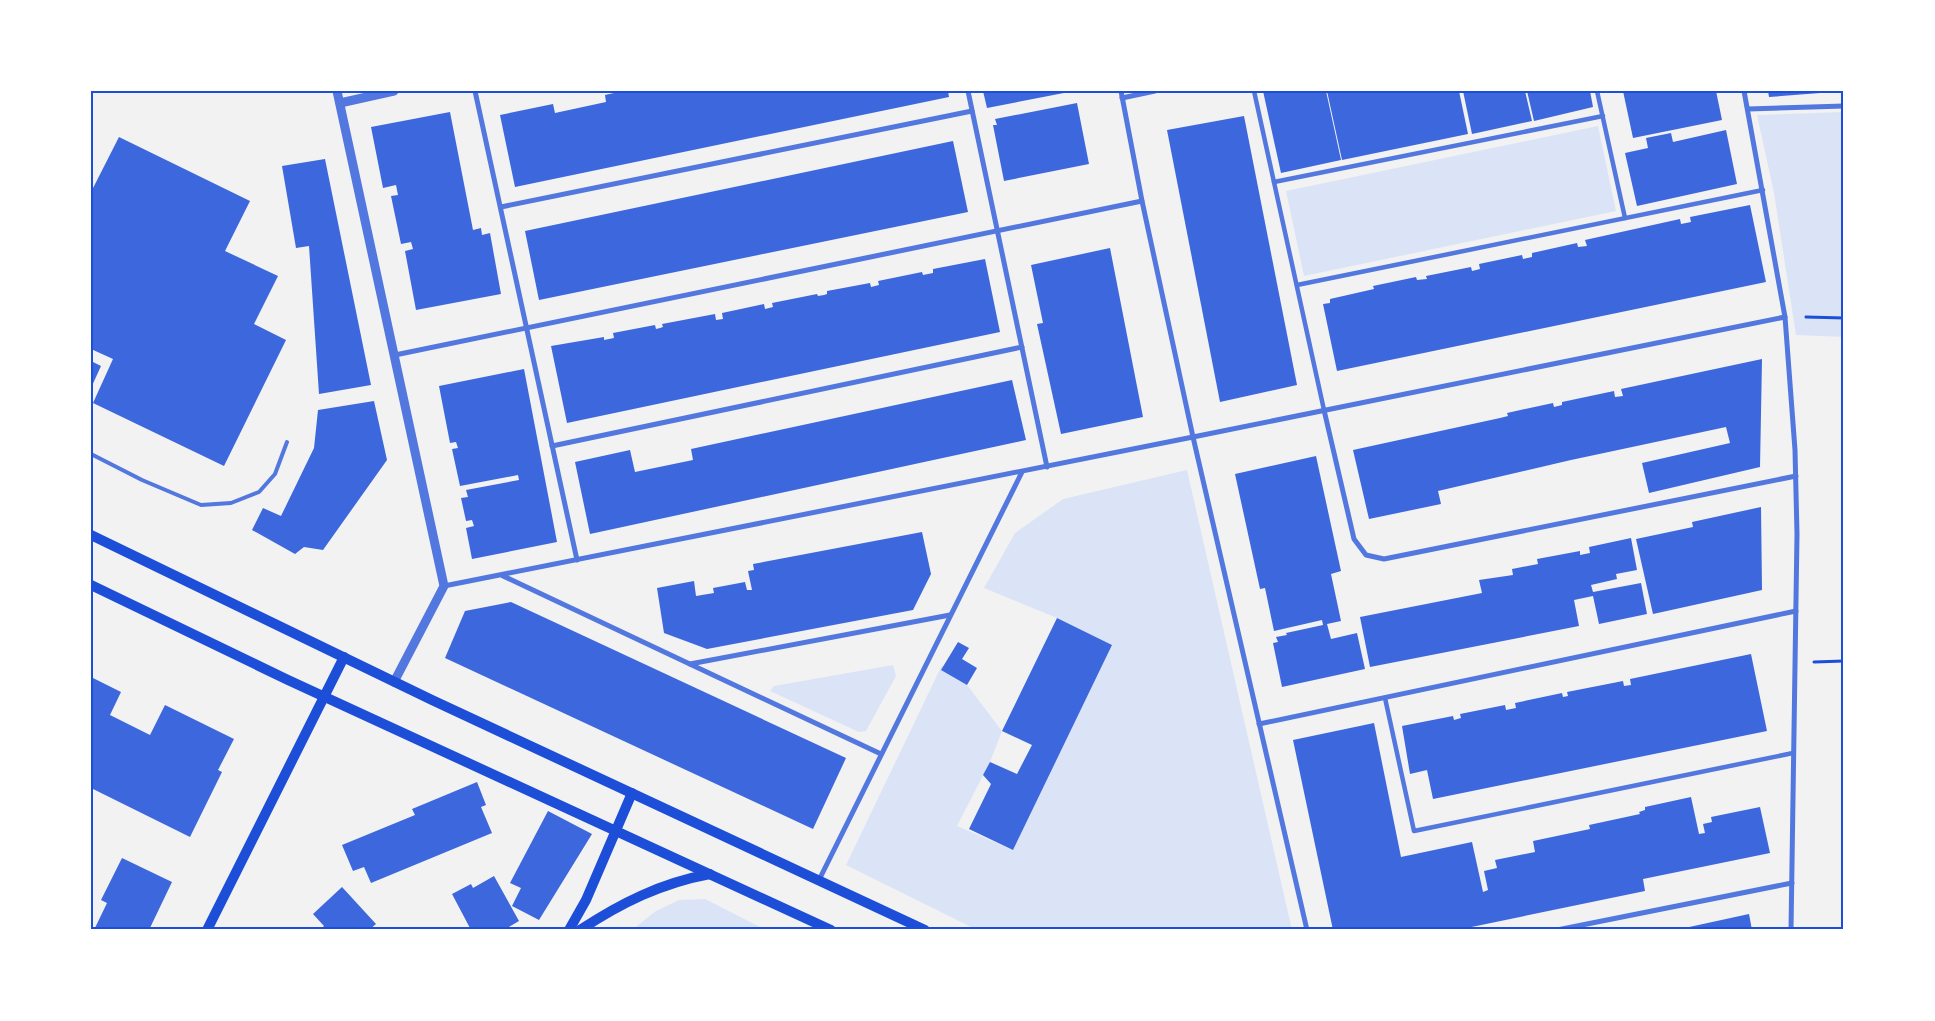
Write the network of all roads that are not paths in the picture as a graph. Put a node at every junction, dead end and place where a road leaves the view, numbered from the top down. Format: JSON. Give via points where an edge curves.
{"nodes":[{"id":1,"x":338,"y":91,"type":"edge"},
{"id":2,"x":394,"y":91,"type":"edge"},
{"id":3,"x":475,"y":91,"type":"edge"},
{"id":4,"x":968,"y":91,"type":"edge"},
{"id":5,"x":1121,"y":91,"type":"edge"},
{"id":6,"x":1155,"y":91,"type":"edge"},
{"id":7,"x":1254,"y":91,"type":"edge"},
{"id":8,"x":1598,"y":91,"type":"edge"},
{"id":9,"x":1744,"y":91,"type":"edge"},
{"id":10,"x":1122,"y":98,"type":"junction"},
{"id":11,"x":340,"y":103,"type":"junction"},
{"id":12,"x":1844,"y":106,"type":"edge"},
{"id":13,"x":1748,"y":109,"type":"junction"},
{"id":14,"x":972,"y":110,"type":"junction"},
{"id":15,"x":1603,"y":116,"type":"junction"},
{"id":16,"x":1274,"y":182,"type":"junction"},
{"id":17,"x":1764,"y":190,"type":"junction"},
{"id":18,"x":1142,"y":201,"type":"junction"},
{"id":19,"x":501,"y":207,"type":"junction"},
{"id":20,"x":1625,"y":218,"type":"junction"},
{"id":21,"x":997,"y":231,"type":"junction"},
{"id":22,"x":1297,"y":285,"type":"junction"},
{"id":23,"x":1785,"y":317,"type":"junction"},
{"id":24,"x":527,"y":328,"type":"junction"},
{"id":25,"x":1022,"y":347,"type":"junction"},
{"id":26,"x":395,"y":355,"type":"junction"},
{"id":27,"x":1324,"y":410,"type":"junction"},
{"id":28,"x":1192,"y":437,"type":"junction"},
{"id":29,"x":287,"y":442,"type":"dead end"},
{"id":30,"x":552,"y":446,"type":"junction"},
{"id":31,"x":91,"y":454,"type":"edge"},
{"id":32,"x":1047,"y":467,"type":"junction"},
{"id":33,"x":1022,"y":472,"type":"junction"},
{"id":34,"x":1796,"y":476,"type":"junction"},
{"id":35,"x":91,"y":534,"type":"edge"},
{"id":36,"x":577,"y":560,"type":"junction"},
{"id":37,"x":502,"y":576,"type":"junction"},
{"id":38,"x":91,"y":585,"type":"edge"},
{"id":39,"x":444,"y":586,"type":"junction"},
{"id":40,"x":1796,"y":611,"type":"junction"},
{"id":41,"x":950,"y":615,"type":"junction"},
{"id":42,"x":344,"y":657,"type":"junction"},
{"id":43,"x":690,"y":664,"type":"junction"},
{"id":44,"x":394,"y":682,"type":"junction"},
{"id":45,"x":324,"y":696,"type":"junction"},
{"id":46,"x":1384,"y":698,"type":"junction"},
{"id":47,"x":1258,"y":724,"type":"junction"},
{"id":48,"x":1793,"y":752,"type":"junction"},
{"id":49,"x":881,"y":754,"type":"junction"},
{"id":50,"x":632,"y":793,"type":"junction"},
{"id":51,"x":614,"y":831,"type":"junction"},
{"id":52,"x":711,"y":874,"type":"junction"},
{"id":53,"x":818,"y":881,"type":"junction"},
{"id":54,"x":1792,"y":883,"type":"junction"},
{"id":55,"x":207,"y":930,"type":"edge"},
{"id":56,"x":569,"y":930,"type":"edge"},
{"id":57,"x":580,"y":930,"type":"edge"},
{"id":58,"x":830,"y":930,"type":"edge"},
{"id":59,"x":925,"y":930,"type":"edge"},
{"id":60,"x":1307,"y":930,"type":"edge"},
{"id":61,"x":1556,"y":930,"type":"edge"},
{"id":62,"x":1791,"y":930,"type":"edge"}],
"edges":[{"from":1,"to":11,"type":"street"},
{"from":2,"to":11,"type":"street"},
{"from":3,"to":19,"type":"street"},
{"from":4,"to":14,"type":"street"},
{"from":5,"to":10,"type":"street"},
{"from":6,"to":10,"type":"street"},
{"from":7,"to":16,"type":"street"},
{"from":8,"to":15,"type":"street"},
{"from":9,"to":13,"type":"street"},
{"from":10,"to":18,"type":"street"},
{"from":11,"to":26,"type":"street"},
{"from":12,"to":13,"type":"street"},
{"from":13,"to":17,"type":"street"},
{"from":14,"to":19,"type":"street"},
{"from":14,"to":21,"type":"street"},
{"from":15,"to":16,"type":"street"},
{"from":15,"to":20,"type":"street"},
{"from":16,"to":22,"type":"street"},
{"from":17,"to":20,"type":"street"},
{"from":17,"to":23,"type":"street"},
{"from":18,"to":21,"type":"street"},
{"from":18,"to":28,"type":"street"},
{"from":19,"to":24,"type":"street"},
{"from":20,"to":22,"type":"street"},
{"from":21,"to":24,"type":"street"},
{"from":21,"to":25,"type":"street"},
{"from":22,"to":27,"type":"street"},
{"from":23,"to":27,"type":"street"},
{"from":23,"to":34,"type":"street"},
{"from":24,"to":26,"type":"street"},
{"from":24,"to":30,"type":"street"},
{"from":25,"to":30,"type":"street"},
{"from":25,"to":32,"type":"street"},
{"from":26,"to":39,"type":"street"},
{"from":27,"to":28,"type":"street"},
{"from":27,"to":34,"type":"street","via":[[1354,539],[1366,555],[1384,559]]},
{"from":28,"to":32,"type":"street"},
{"from":28,"to":47,"type":"street"},
{"from":29,"to":31,"type":"lane","via":[[275,474],[259,492],[231,504],[201,505]]},
{"from":30,"to":36,"type":"street"},
{"from":32,"to":33,"type":"street"},
{"from":33,"to":36,"type":"street"},
{"from":33,"to":41,"type":"street"},
{"from":34,"to":40,"type":"street"},
{"from":35,"to":42,"type":"main road"},
{"from":36,"to":37,"type":"street"},
{"from":37,"to":39,"type":"street"},
{"from":37,"to":43,"type":"street"},
{"from":38,"to":45,"type":"main road"},
{"from":39,"to":44,"type":"street"},
{"from":40,"to":46,"type":"street"},
{"from":40,"to":48,"type":"street"},
{"from":41,"to":43,"type":"street"},
{"from":41,"to":49,"type":"street"},
{"from":42,"to":44,"type":"main road"},
{"from":42,"to":45,"type":"main road"},
{"from":43,"to":49,"type":"street"},
{"from":44,"to":50,"type":"main road"},
{"from":45,"to":51,"type":"main road"},
{"from":45,"to":55,"type":"main road"},
{"from":46,"to":47,"type":"street"},
{"from":46,"to":48,"type":"street","via":[[1414,830]]},
{"from":47,"to":60,"type":"street"},
{"from":48,"to":54,"type":"street"},
{"from":49,"to":53,"type":"street"},
{"from":50,"to":51,"type":"main road"},
{"from":50,"to":53,"type":"main road"},
{"from":51,"to":52,"type":"main road"},
{"from":51,"to":56,"type":"main road","via":[[586,900]]},
{"from":52,"to":57,"type":"main road","via":[[655,889]]},
{"from":52,"to":58,"type":"main road"},
{"from":53,"to":59,"type":"main road"},
{"from":54,"to":61,"type":"street"},
{"from":54,"to":62,"type":"street"}]}
